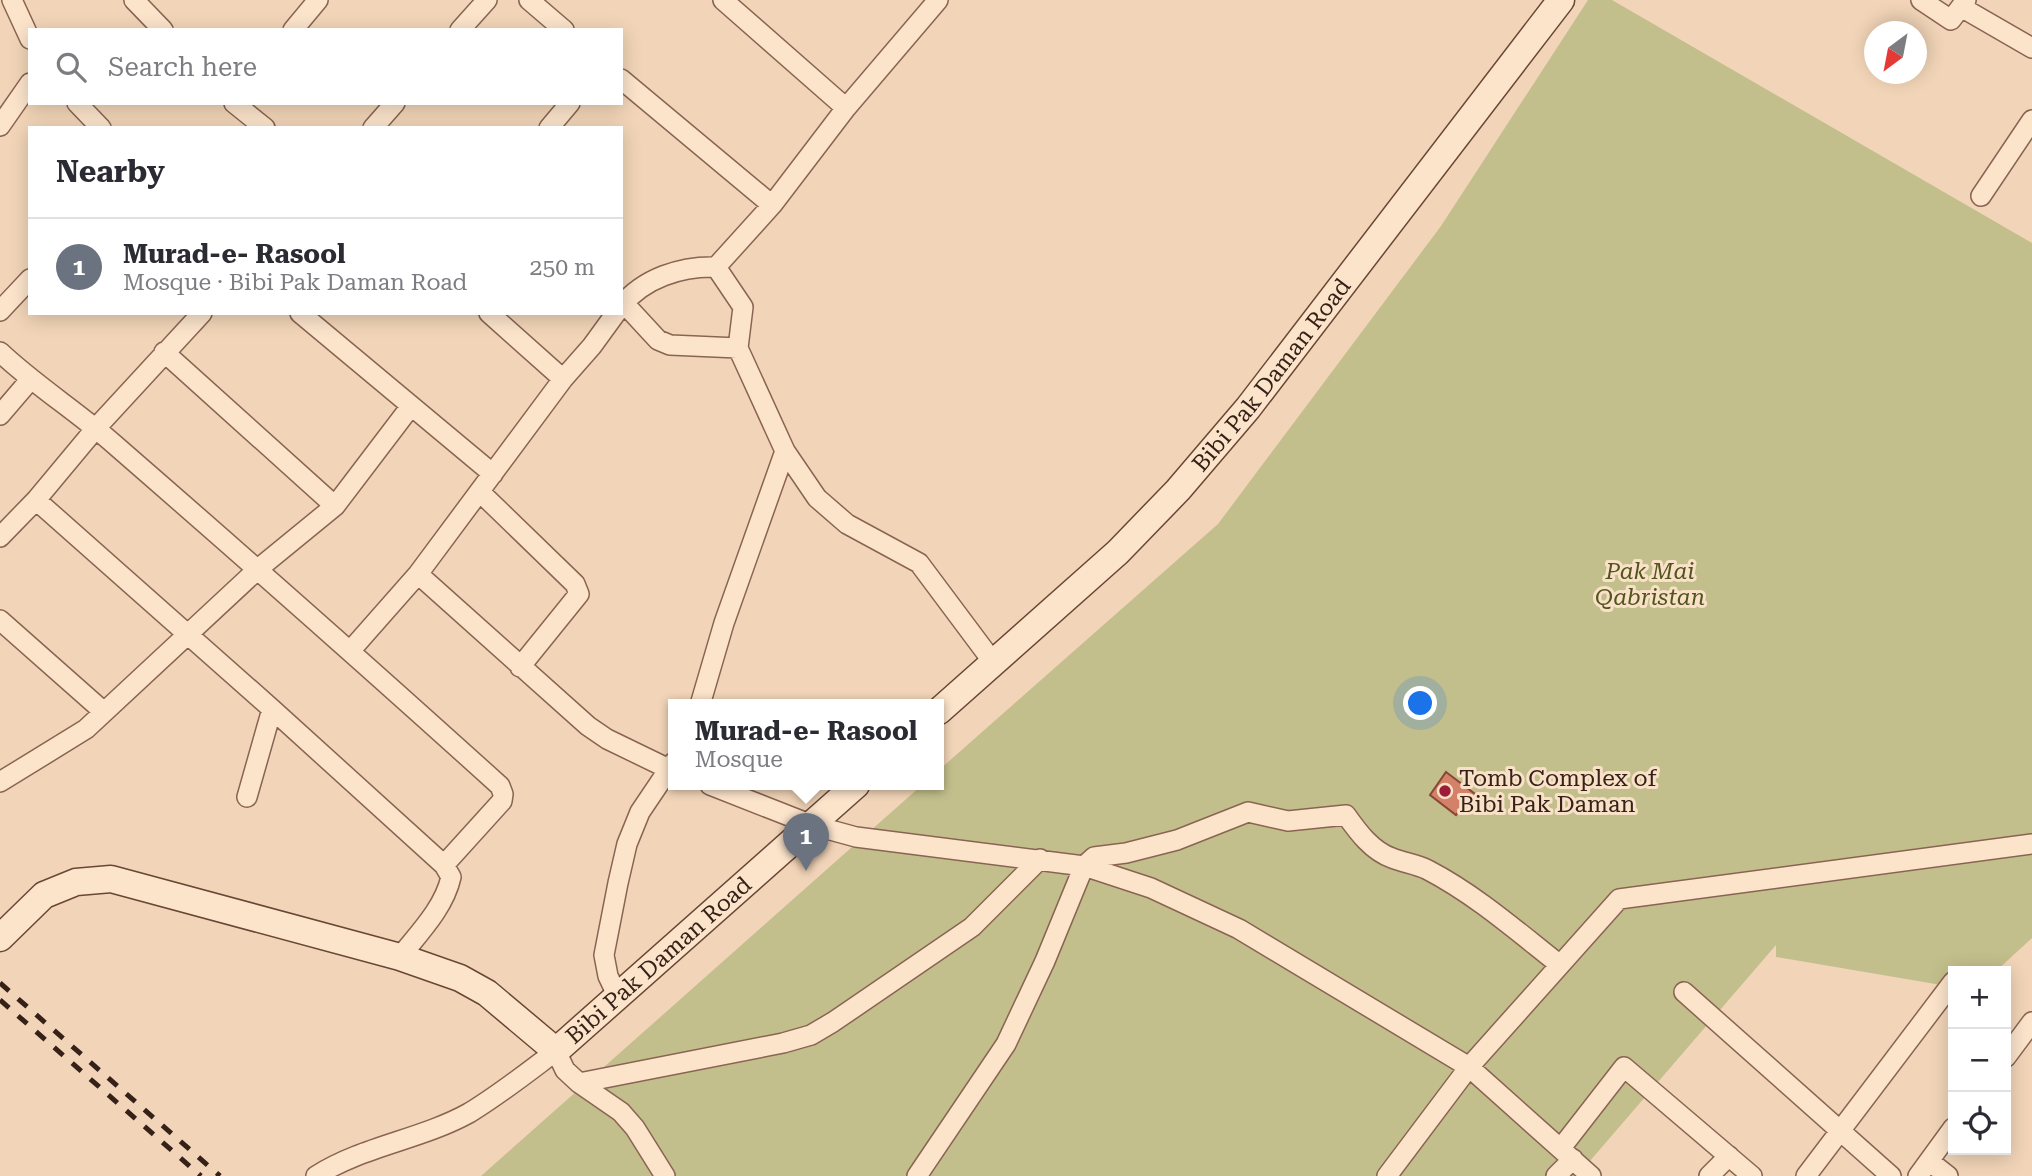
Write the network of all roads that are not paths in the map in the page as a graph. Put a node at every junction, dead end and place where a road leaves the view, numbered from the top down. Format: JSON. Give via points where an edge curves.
{"nodes":[{"id":1,"x":12,"y":0,"type":"edge"},
{"id":2,"x":134,"y":0,"type":"edge"},
{"id":3,"x":318,"y":0,"type":"edge"},
{"id":4,"x":486,"y":0,"type":"edge"},
{"id":5,"x":530,"y":0,"type":"edge"},
{"id":6,"x":723,"y":0,"type":"edge"},
{"id":7,"x":1562,"y":0,"type":"edge"},
{"id":8,"x":1921,"y":0,"type":"edge"},
{"id":9,"x":934,"y":1,"type":"edge"},
{"id":10,"x":1963,"y":4,"type":"edge"},
{"id":11,"x":161,"y":28,"type":"edge"},
{"id":12,"x":295,"y":28,"type":"edge"},
{"id":13,"x":462,"y":28,"type":"edge"},
{"id":14,"x":562,"y":28,"type":"edge"},
{"id":15,"x":28,"y":35,"type":"edge"},
{"id":16,"x":2032,"y":48,"type":"edge"},
{"id":17,"x":623,"y":81,"type":"edge"},
{"id":18,"x":28,"y":86,"type":"edge"},
{"id":19,"x":79,"y":105,"type":"edge"},
{"id":20,"x":236,"y":105,"type":"edge"},
{"id":21,"x":393,"y":105,"type":"edge"},
{"id":22,"x":568,"y":105,"type":"edge"},
{"id":23,"x":846,"y":108,"type":"junction"},
{"id":24,"x":2032,"y":120,"type":"edge"},
{"id":25,"x":0,"y":126,"type":"edge"},
{"id":26,"x":99,"y":126,"type":"edge"},
{"id":27,"x":263,"y":126,"type":"edge"},
{"id":28,"x":375,"y":126,"type":"edge"},
{"id":29,"x":551,"y":126,"type":"edge"},
{"id":30,"x":1981,"y":196,"type":"dead end"},
{"id":31,"x":772,"y":205,"type":"junction"},
{"id":32,"x":716,"y":267,"type":"junction"},
{"id":33,"x":28,"y":281,"type":"edge"},
{"id":34,"x":623,"y":304,"type":"edge"},
{"id":35,"x":623,"y":308,"type":"edge"},
{"id":36,"x":0,"y":311,"type":"edge"},
{"id":37,"x":200,"y":315,"type":"edge"},
{"id":38,"x":302,"y":315,"type":"edge"},
{"id":39,"x":491,"y":315,"type":"edge"},
{"id":40,"x":614,"y":315,"type":"edge"},
{"id":41,"x":738,"y":348,"type":"junction"},
{"id":42,"x":0,"y":352,"type":"edge"},
{"id":43,"x":164,"y":352,"type":"junction"},
{"id":44,"x":563,"y":379,"type":"junction"},
{"id":45,"x":30,"y":380,"type":"junction"},
{"id":46,"x":411,"y":406,"type":"junction"},
{"id":47,"x":0,"y":415,"type":"edge"},
{"id":48,"x":96,"y":428,"type":"junction"},
{"id":49,"x":785,"y":451,"type":"junction"},
{"id":50,"x":493,"y":474,"type":"junction"},
{"id":51,"x":480,"y":492,"type":"junction"},
{"id":52,"x":36,"y":500,"type":"junction"},
{"id":53,"x":335,"y":506,"type":"junction"},
{"id":54,"x":0,"y":537,"type":"edge"},
{"id":55,"x":258,"y":569,"type":"junction"},
{"id":56,"x":418,"y":574,"type":"junction"},
{"id":57,"x":0,"y":620,"type":"edge"},
{"id":58,"x":189,"y":635,"type":"junction"},
{"id":59,"x":351,"y":650,"type":"junction"},
{"id":60,"x":993,"y":662,"type":"junction"},
{"id":61,"x":520,"y":667,"type":"junction"},
{"id":62,"x":702,"y":699,"type":"edge"},
{"id":63,"x":944,"y":706,"type":"edge"},
{"id":64,"x":272,"y":709,"type":"junction"},
{"id":65,"x":104,"y":712,"type":"junction"},
{"id":66,"x":668,"y":766,"type":"edge"},
{"id":67,"x":668,"y":774,"type":"edge"},
{"id":68,"x":0,"y":782,"type":"edge"},
{"id":69,"x":723,"y":790,"type":"edge"},
{"id":70,"x":850,"y":790,"type":"edge"},
{"id":71,"x":247,"y":797,"type":"dead end"},
{"id":72,"x":812,"y":825,"type":"junction"},
{"id":73,"x":2032,"y":844,"type":"edge"},
{"id":74,"x":1040,"y":859,"type":"junction"},
{"id":75,"x":444,"y":866,"type":"junction"},
{"id":76,"x":1084,"y":866,"type":"junction"},
{"id":77,"x":0,"y":938,"type":"edge"},
{"id":78,"x":400,"y":957,"type":"junction"},
{"id":79,"x":1560,"y":965,"type":"junction"},
{"id":80,"x":1948,"y":989,"type":"edge"},
{"id":81,"x":1684,"y":992,"type":"dead end"},
{"id":82,"x":617,"y":995,"type":"junction"},
{"id":83,"x":2032,"y":1022,"type":"edge"},
{"id":84,"x":2011,"y":1050,"type":"edge"},
{"id":85,"x":556,"y":1051,"type":"junction"},
{"id":86,"x":1469,"y":1067,"type":"junction"},
{"id":87,"x":579,"y":1083,"type":"junction"},
{"id":88,"x":1840,"y":1131,"type":"junction"},
{"id":89,"x":1948,"y":1135,"type":"edge"},
{"id":90,"x":1567,"y":1153,"type":"junction"},
{"id":91,"x":1729,"y":1156,"type":"junction"},
{"id":92,"x":1924,"y":1169,"type":"edge"},
{"id":93,"x":325,"y":1174,"type":"edge"},
{"id":94,"x":665,"y":1176,"type":"edge"},
{"id":95,"x":917,"y":1176,"type":"edge"},
{"id":96,"x":1387,"y":1176,"type":"edge"},
{"id":97,"x":1556,"y":1176,"type":"edge"},
{"id":98,"x":1591,"y":1176,"type":"edge"},
{"id":99,"x":1709,"y":1176,"type":"edge"},
{"id":100,"x":1752,"y":1176,"type":"edge"},
{"id":101,"x":1806,"y":1176,"type":"edge"},
{"id":102,"x":1891,"y":1176,"type":"edge"},
{"id":103,"x":1948,"y":1176,"type":"edge"}],
"edges":[{"from":1,"to":15,"type":"street"},
{"from":2,"to":11,"type":"street"},
{"from":3,"to":12,"type":"street"},
{"from":4,"to":13,"type":"street"},
{"from":5,"to":14,"type":"street"},
{"from":6,"to":23,"type":"street"},
{"from":7,"to":60,"type":"street","name":"Bibi Pak Daman Road","via":[[1248,408],[1178,490],[1118,552]]},
{"from":8,"to":10,"type":"street","via":[[1951,20]]},
{"from":9,"to":23,"type":"street"},
{"from":10,"to":16,"type":"street"},
{"from":17,"to":31,"type":"street"},
{"from":18,"to":25,"type":"street"},
{"from":19,"to":26,"type":"street"},
{"from":20,"to":27,"type":"street"},
{"from":21,"to":28,"type":"street"},
{"from":22,"to":29,"type":"street"},
{"from":23,"to":31,"type":"street"},
{"from":24,"to":30,"type":"street"},
{"from":31,"to":32,"type":"street"},
{"from":32,"to":34,"type":"street","via":[[669,272]]},
{"from":32,"to":41,"type":"street","via":[[743,307]]},
{"from":33,"to":36,"type":"street"},
{"from":35,"to":41,"type":"street","via":[[670,345]]},
{"from":37,"to":43,"type":"street"},
{"from":38,"to":46,"type":"street"},
{"from":39,"to":44,"type":"street"},
{"from":40,"to":44,"type":"street"},
{"from":41,"to":49,"type":"street"},
{"from":42,"to":45,"type":"street"},
{"from":43,"to":48,"type":"street"},
{"from":43,"to":53,"type":"street"},
{"from":44,"to":50,"type":"street"},
{"from":45,"to":47,"type":"street"},
{"from":45,"to":48,"type":"street"},
{"from":46,"to":50,"type":"street"},
{"from":46,"to":53,"type":"street"},
{"from":48,"to":52,"type":"street"},
{"from":48,"to":55,"type":"street"},
{"from":49,"to":60,"type":"street","via":[[817,498],[848,524],[919,563]]},
{"from":49,"to":62,"type":"street"},
{"from":50,"to":51,"type":"street"},
{"from":51,"to":56,"type":"street"},
{"from":51,"to":61,"type":"street","via":[[566,574],[579,594]]},
{"from":52,"to":54,"type":"street"},
{"from":52,"to":58,"type":"street"},
{"from":53,"to":55,"type":"street"},
{"from":55,"to":58,"type":"street"},
{"from":55,"to":59,"type":"street"},
{"from":56,"to":59,"type":"street"},
{"from":56,"to":61,"type":"street"},
{"from":57,"to":65,"type":"street"},
{"from":58,"to":64,"type":"street"},
{"from":58,"to":65,"type":"street"},
{"from":59,"to":75,"type":"street","via":[[500,786],[502,801]]},
{"from":60,"to":63,"type":"street","name":"Bibi Pak Daman Road"},
{"from":61,"to":66,"type":"street","via":[[607,739]]},
{"from":64,"to":71,"type":"street"},
{"from":64,"to":75,"type":"street"},
{"from":65,"to":68,"type":"street","via":[[86,729]]},
{"from":67,"to":82,"type":"street","via":[[640,812],[618,883],[604,955]]},
{"from":69,"to":72,"type":"street"},
{"from":70,"to":72,"type":"street","name":"Bibi Pak Daman Road"},
{"from":72,"to":74,"type":"street","via":[[856,836]]},
{"from":72,"to":82,"type":"street","name":"Bibi Pak Daman Road"},
{"from":73,"to":79,"type":"street","via":[[1619,899]]},
{"from":74,"to":76,"type":"street"},
{"from":74,"to":87,"type":"street","via":[[972,927],[811,1035]]},
{"from":75,"to":78,"type":"street","via":[[451,877],[448,889]]},
{"from":76,"to":79,"type":"street","via":[[1094,857],[1177,840],[1248,812],[1288,821],[1346,815],[1376,849],[1427,869]]},
{"from":76,"to":86,"type":"street","via":[[1151,888],[1239,929]]},
{"from":76,"to":95,"type":"street","via":[[1006,1044]]},
{"from":77,"to":78,"type":"street","via":[[44,895],[76,882],[111,879]]},
{"from":78,"to":85,"type":"street","via":[[460,978],[487,993]]},
{"from":79,"to":86,"type":"street"},
{"from":80,"to":88,"type":"street"},
{"from":81,"to":88,"type":"street"},
{"from":82,"to":85,"type":"street","name":"Bibi Pak Daman Road"},
{"from":83,"to":84,"type":"street"},
{"from":85,"to":87,"type":"street","via":[[565,1070]]},
{"from":85,"to":93,"type":"street","via":[[468,1113],[410,1139],[370,1149]]},
{"from":86,"to":90,"type":"street"},
{"from":86,"to":96,"type":"street"},
{"from":87,"to":94,"type":"street","via":[[621,1112]]},
{"from":88,"to":101,"type":"street"},
{"from":88,"to":102,"type":"street"},
{"from":89,"to":92,"type":"street"},
{"from":90,"to":91,"type":"street","via":[[1624,1067]]},
{"from":90,"to":97,"type":"street"},
{"from":90,"to":98,"type":"street"},
{"from":91,"to":99,"type":"street"},
{"from":91,"to":100,"type":"street"},
{"from":92,"to":103,"type":"street"}]}
